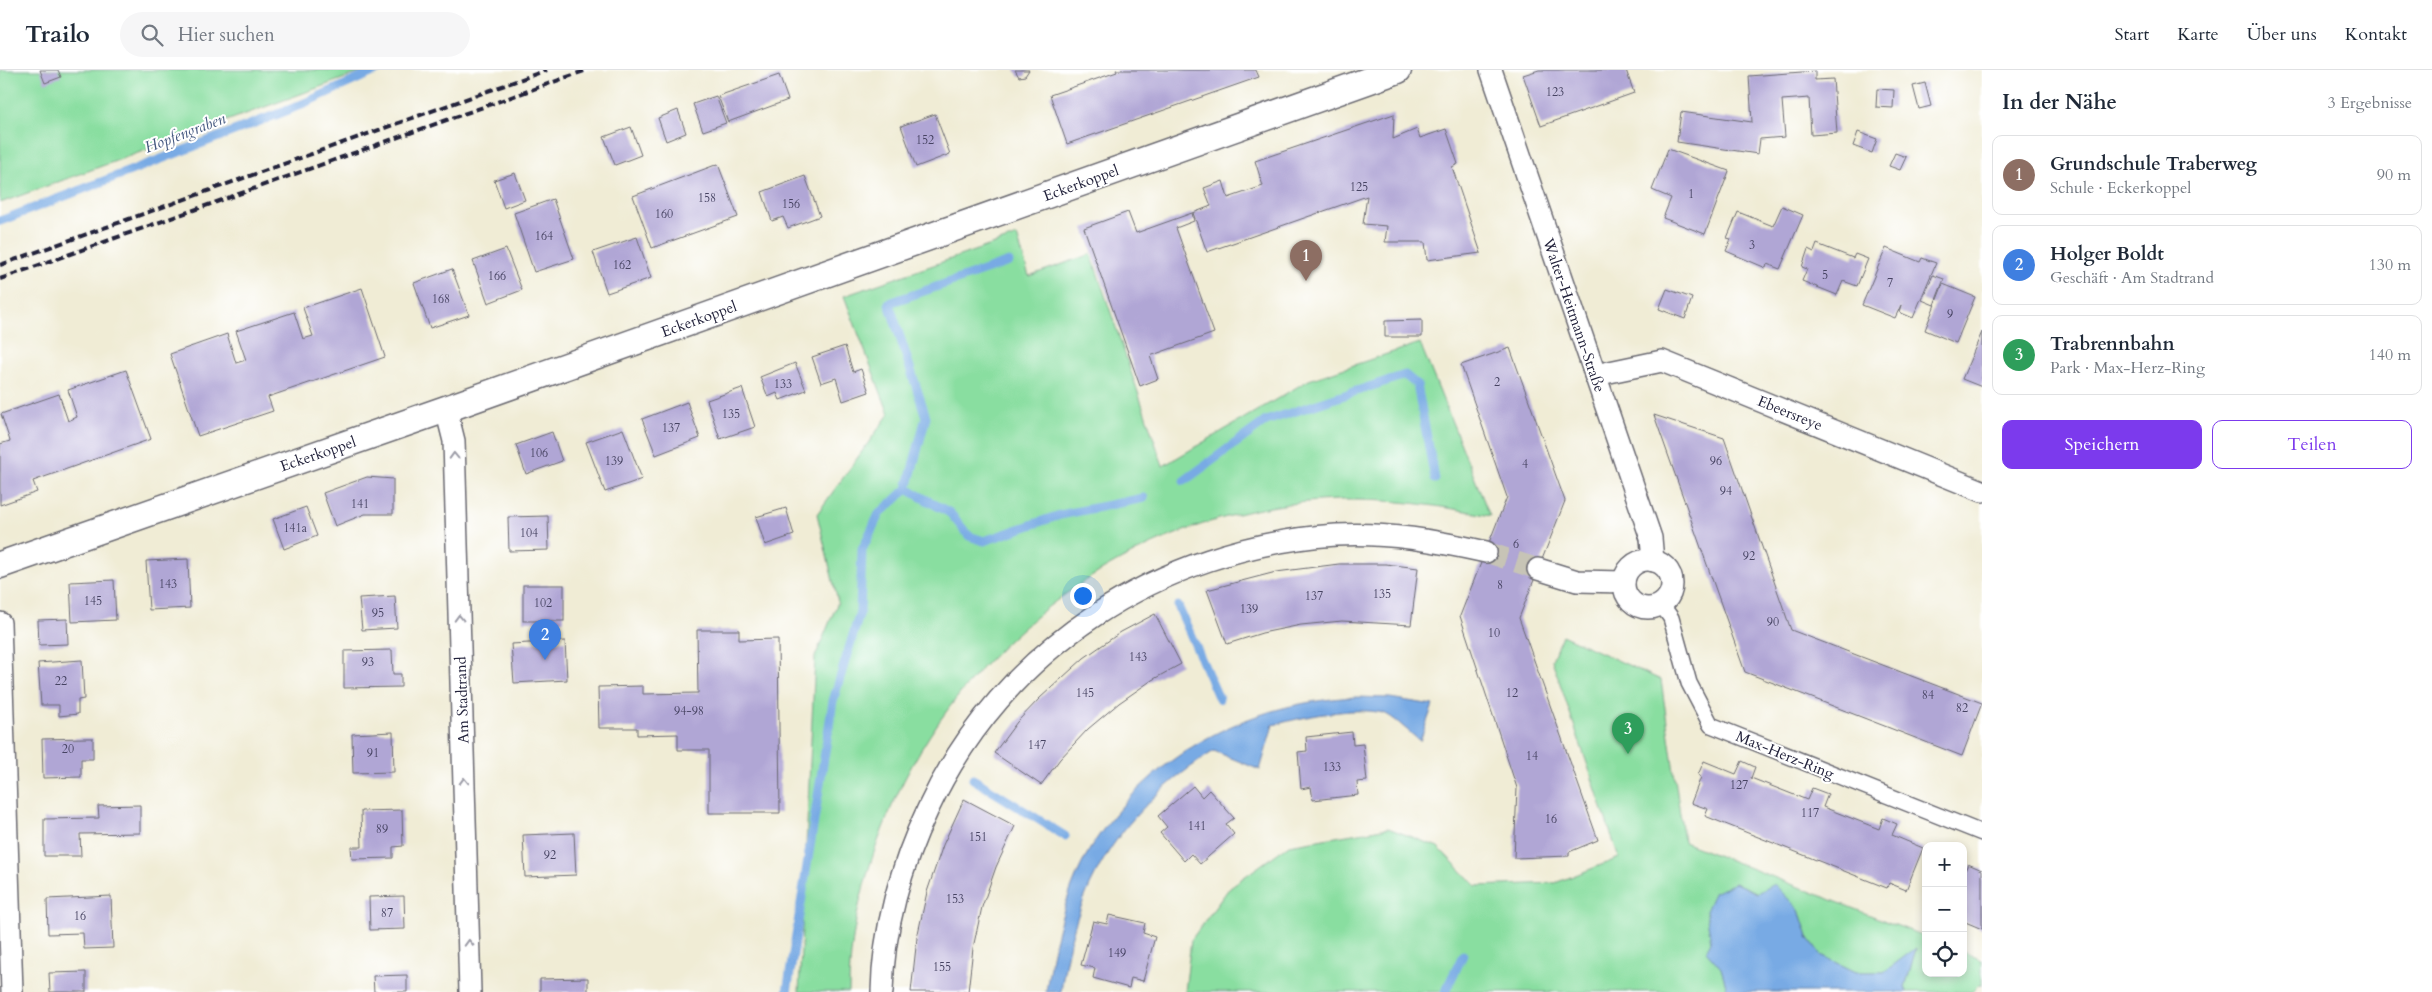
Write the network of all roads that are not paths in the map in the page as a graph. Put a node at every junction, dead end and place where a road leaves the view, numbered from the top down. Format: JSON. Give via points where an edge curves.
{"nodes":[{"id":1,"x":1398,"y":70,"type":"edge"},
{"id":2,"x":1491,"y":70,"type":"edge"},
{"id":3,"x":1595,"y":375,"type":"junction"},
{"id":4,"x":446,"y":409,"type":"junction"},
{"id":5,"x":1982,"y":491,"type":"edge"},
{"id":6,"x":1486,"y":552,"type":"tunnel mouth"},
{"id":7,"x":1653,"y":561,"type":"junction"},
{"id":8,"x":0,"y":565,"type":"edge"},
{"id":9,"x":1538,"y":569,"type":"tunnel mouth"},
{"id":10,"x":1624,"y":582,"type":"junction"},
{"id":11,"x":1661,"y":604,"type":"junction"},
{"id":12,"x":0,"y":623,"type":"edge"},
{"id":13,"x":1982,"y":833,"type":"edge"},
{"id":14,"x":12,"y":992,"type":"edge"},
{"id":15,"x":470,"y":992,"type":"edge"},
{"id":16,"x":882,"y":992,"type":"edge"}],
"edges":[{"from":1,"to":4,"type":"street","name":"Eckerkoppel"},
{"from":2,"to":3,"type":"street","name":"Walter-Heitmann-Straße"},
{"from":3,"to":5,"type":"street","name":"Ebeersreye","via":[[1662,361]]},
{"from":3,"to":7,"type":"street","name":"Walter-Heitmann-Straße","via":[[1650,538]]},
{"from":4,"to":8,"type":"street","name":"Eckerkoppel"},
{"from":15,"to":4,"type":"street","name":"Am Stadtrand","one_way":true,"via":[[454,441]]},
{"from":6,"to":16,"type":"street","via":[[1438,541],[1388,536],[1338,535],[1260,546],[1194,564],[1149,584],[1106,607],[1066,636],[1028,668],[994,704],[964,744],[938,788],[916,834],[899,884],[888,934]]},
{"from":7,"to":10,"type":"street","via":[[1635,565]]},
{"from":7,"to":11,"type":"street","via":[[1663,566],[1671,578],[1669,596]]},
{"from":9,"to":10,"type":"street","via":[[1576,581]]},
{"from":10,"to":11,"type":"street","via":[[1627,596],[1636,605],[1650,608]]},
{"from":11,"to":13,"type":"street","name":"Max-Herz-Ring","via":[[1670,618],[1690,683],[1711,725]]},
{"from":12,"to":14,"type":"street"}]}
